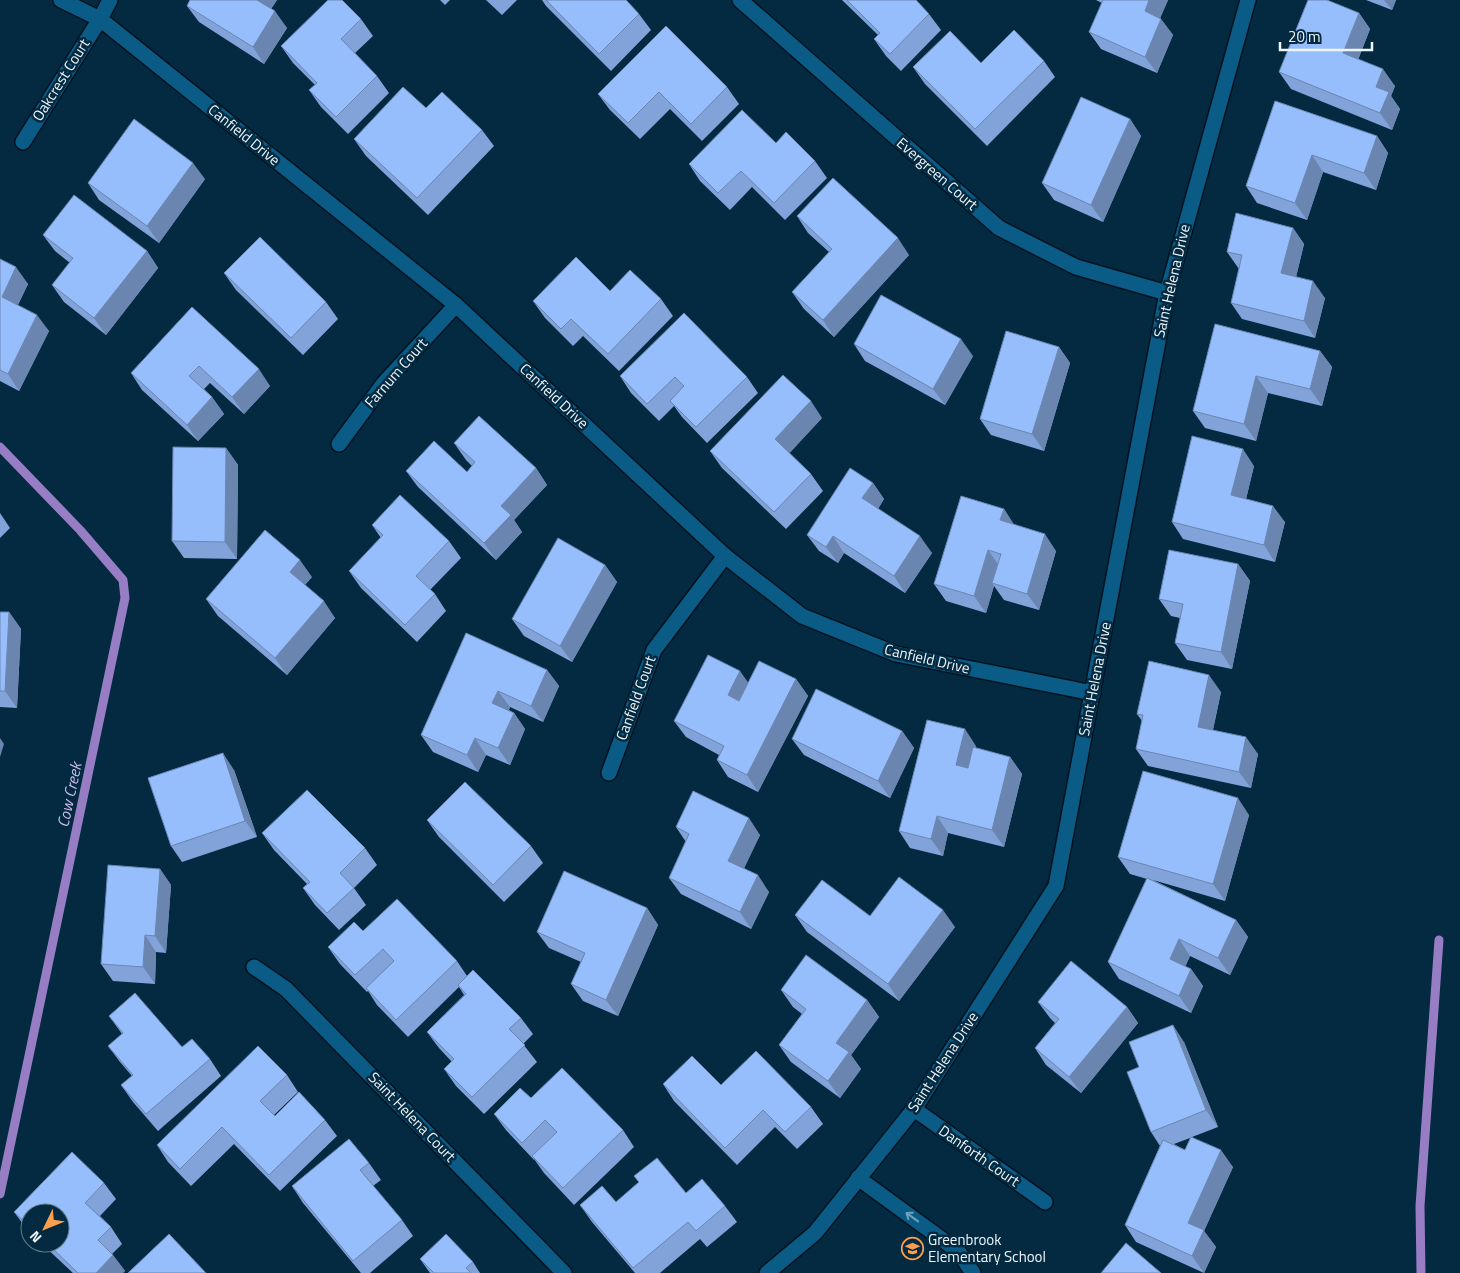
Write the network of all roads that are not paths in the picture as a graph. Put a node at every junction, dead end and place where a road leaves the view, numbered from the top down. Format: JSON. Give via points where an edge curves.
{"nodes":[{"id":1,"x":61,"y":0,"type":"edge"},
{"id":2,"x":110,"y":0,"type":"edge"},
{"id":3,"x":740,"y":0,"type":"edge"},
{"id":4,"x":1248,"y":0,"type":"edge"},
{"id":5,"x":100,"y":19,"type":"junction"},
{"id":6,"x":23,"y":142,"type":"dead end"},
{"id":7,"x":1167,"y":293,"type":"junction"},
{"id":8,"x":456,"y":305,"type":"junction"},
{"id":9,"x":339,"y":444,"type":"dead end"},
{"id":10,"x":725,"y":556,"type":"junction"},
{"id":11,"x":1093,"y":693,"type":"junction"},
{"id":12,"x":609,"y":773,"type":"dead end"},
{"id":13,"x":254,"y":967,"type":"dead end"},
{"id":14,"x":914,"y":1109,"type":"junction"},
{"id":15,"x":858,"y":1178,"type":"junction"},
{"id":16,"x":1045,"y":1202,"type":"dead end"},
{"id":17,"x":564,"y":1273,"type":"edge"},
{"id":18,"x":767,"y":1273,"type":"edge"},
{"id":19,"x":972,"y":1273,"type":"edge"}],
"edges":[{"from":1,"to":5,"type":"street","name":"Canfield Drive"},
{"from":2,"to":5,"type":"street","name":"Oakcrest Court"},
{"from":3,"to":7,"type":"street","name":"Evergreen Court","via":[[999,228],[1076,267]]},
{"from":4,"to":7,"type":"street","name":"Saint Helena Drive"},
{"from":5,"to":6,"type":"street","name":"Oakcrest Court"},
{"from":5,"to":8,"type":"street","name":"Canfield Drive"},
{"from":7,"to":11,"type":"street","name":"Saint Helena Drive"},
{"from":8,"to":9,"type":"street","name":"Farnum Court","via":[[384,382]]},
{"from":8,"to":10,"type":"street","name":"Canfield Drive"},
{"from":10,"to":11,"type":"street","name":"Canfield Drive","via":[[802,616],[896,654]]},
{"from":10,"to":12,"type":"street","name":"Canfield Court","via":[[654,650]]},
{"from":11,"to":14,"type":"street","name":"Saint Helena Drive","via":[[1056,886]]},
{"from":13,"to":17,"type":"street","name":"Saint Helena Court","via":[[286,988]]},
{"from":14,"to":15,"type":"street","name":"Saint Helena Drive"},
{"from":14,"to":16,"type":"street","name":"Danforth Court"},
{"from":15,"to":18,"type":"street","name":"Saint Helena Drive","via":[[814,1233]]},
{"from":19,"to":15,"type":"street","one_way":true,"via":[[958,1251]]}]}
